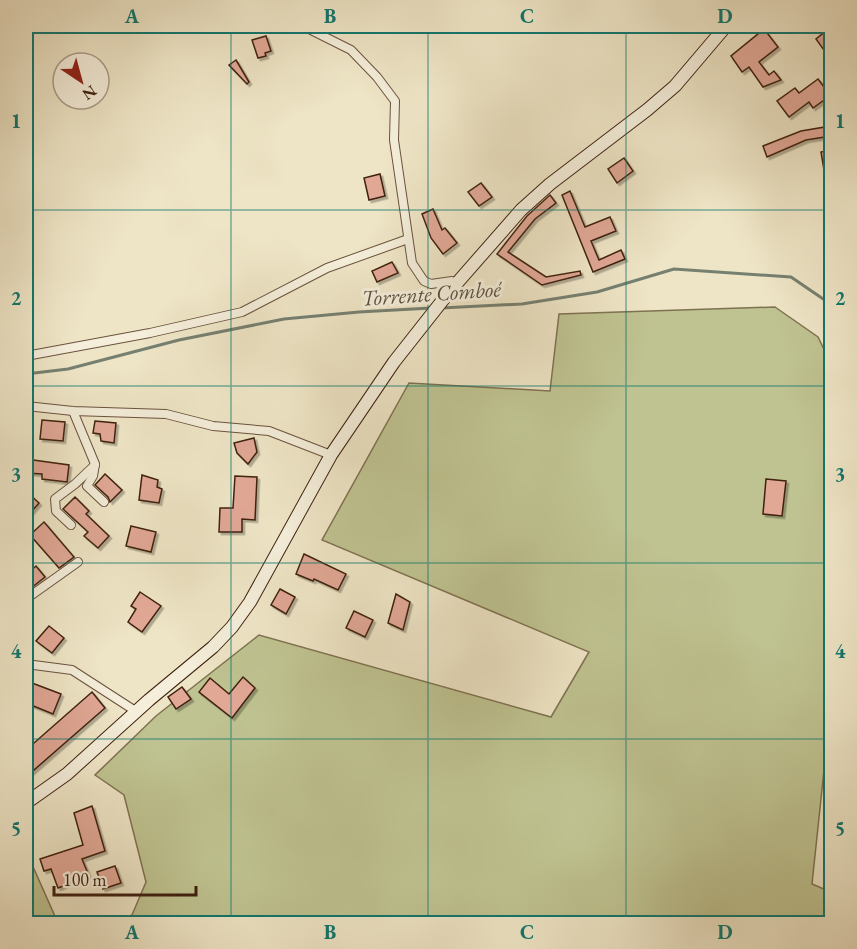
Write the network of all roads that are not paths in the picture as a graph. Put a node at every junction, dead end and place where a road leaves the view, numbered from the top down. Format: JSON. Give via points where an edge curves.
{"nodes":[{"id":1,"x":307,"y":26,"type":"edge"},
{"id":2,"x":726,"y":26,"type":"edge"},
{"id":3,"x":408,"y":239,"type":"junction"},
{"id":4,"x":453,"y":288,"type":"junction"},
{"id":5,"x":26,"y":356,"type":"edge"},
{"id":6,"x":26,"y":406,"type":"edge"},
{"id":7,"x":74,"y":411,"type":"junction"},
{"id":8,"x":331,"y":455,"type":"junction"},
{"id":9,"x":95,"y":464,"type":"junction"},
{"id":10,"x":104,"y":502,"type":"dead end"},
{"id":11,"x":71,"y":525,"type":"dead end"},
{"id":12,"x":78,"y":562,"type":"dead end"},
{"id":13,"x":26,"y":599,"type":"edge"},
{"id":14,"x":26,"y":664,"type":"edge"},
{"id":15,"x":137,"y":712,"type":"junction"},
{"id":16,"x":26,"y":803,"type":"edge"}],
"edges":[{"from":1,"to":3,"type":"street","via":[[351,50],[395,101],[394,140]]},
{"from":2,"to":4,"type":"main road","via":[[675,86],[521,210]]},
{"from":3,"to":4,"type":"street","via":[[412,263],[424,281],[452,281]]},
{"from":3,"to":5,"type":"street","via":[[327,267],[242,312]]},
{"from":4,"to":8,"type":"main road","via":[[394,362]]},
{"from":6,"to":7,"type":"street"},
{"from":7,"to":8,"type":"street","via":[[166,414],[213,426],[269,431]]},
{"from":7,"to":9,"type":"street"},
{"from":8,"to":15,"type":"main road","via":[[250,602],[232,627]]},
{"from":9,"to":10,"type":"street","via":[[87,486]]},
{"from":9,"to":11,"type":"street","via":[[55,499],[56,511]]},
{"from":12,"to":13,"type":"street"},
{"from":14,"to":15,"type":"street","via":[[72,670]]},
{"from":15,"to":16,"type":"main road","via":[[67,774]]}]}
